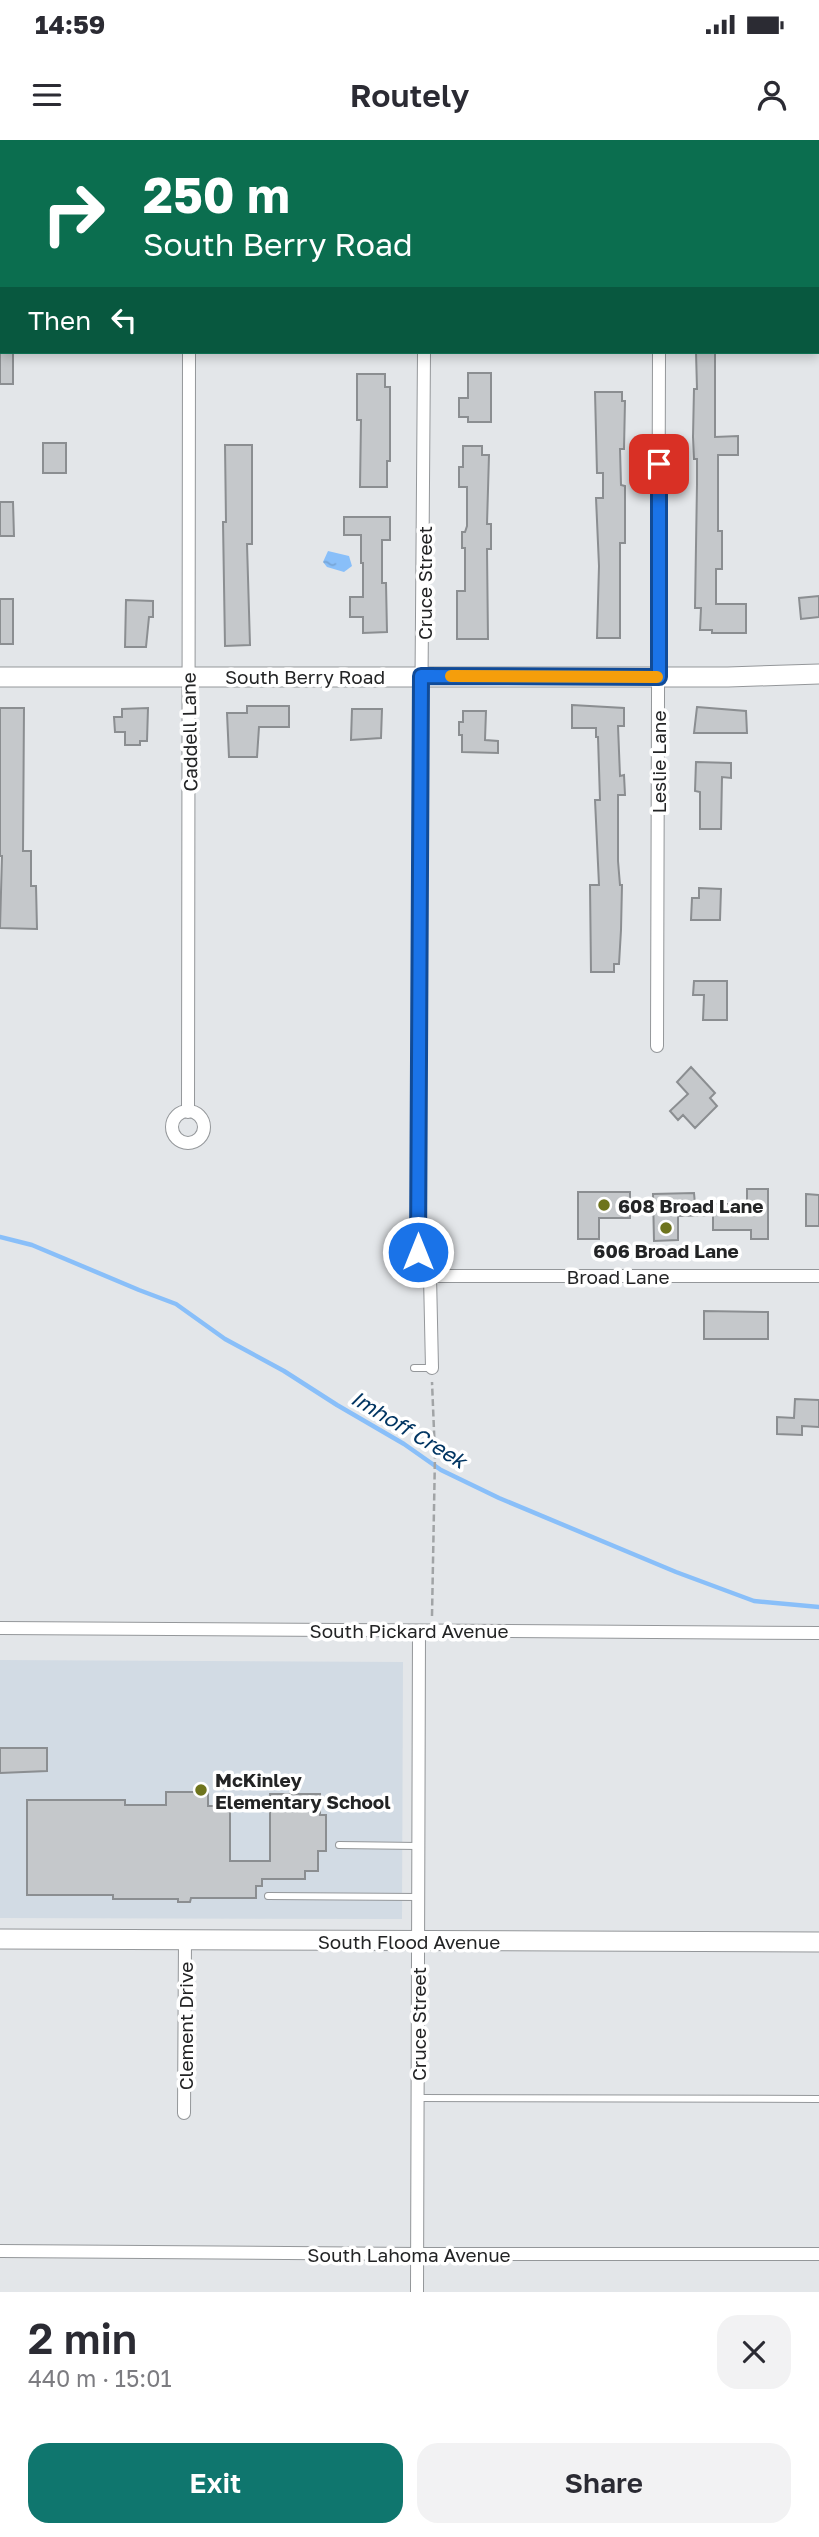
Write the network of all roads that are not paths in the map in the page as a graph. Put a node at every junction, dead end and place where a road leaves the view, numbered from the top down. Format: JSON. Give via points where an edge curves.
{"nodes":[{"id":1,"x":189,"y":354,"type":"edge"},
{"id":2,"x":424,"y":354,"type":"edge"},
{"id":3,"x":659,"y":354,"type":"edge"},
{"id":4,"x":819,"y":674,"type":"edge"},
{"id":5,"x":188,"y":675,"type":"junction"},
{"id":6,"x":421,"y":676,"type":"junction"},
{"id":7,"x":0,"y":677,"type":"edge"},
{"id":8,"x":659,"y":677,"type":"junction"},
{"id":9,"x":657,"y":1046,"type":"dead end"},
{"id":10,"x":188,"y":1112,"type":"dead end"},
{"id":11,"x":424,"y":1276,"type":"junction"},
{"id":12,"x":819,"y":1276,"type":"edge"},
{"id":13,"x":414,"y":1368,"type":"dead end"},
{"id":14,"x":432,"y":1368,"type":"joint"},
{"id":15,"x":0,"y":1628,"type":"edge"},
{"id":16,"x":425,"y":1631,"type":"junction"},
{"id":17,"x":819,"y":1633,"type":"edge"},
{"id":18,"x":339,"y":1845,"type":"dead end"},
{"id":19,"x":418,"y":1846,"type":"junction"},
{"id":20,"x":268,"y":1896,"type":"dead end"},
{"id":21,"x":418,"y":1897,"type":"junction"},
{"id":22,"x":0,"y":1939,"type":"edge"},
{"id":23,"x":186,"y":1940,"type":"junction"},
{"id":24,"x":418,"y":1941,"type":"junction"},
{"id":25,"x":819,"y":1942,"type":"edge"},
{"id":26,"x":418,"y":2098,"type":"junction"},
{"id":27,"x":819,"y":2099,"type":"edge"},
{"id":28,"x":184,"y":2113,"type":"dead end"},
{"id":29,"x":0,"y":2251,"type":"edge"},
{"id":30,"x":417,"y":2254,"type":"junction"},
{"id":31,"x":819,"y":2254,"type":"edge"},
{"id":32,"x":417,"y":2292,"type":"edge"}],
"edges":[{"from":1,"to":5,"type":"street","name":"Caddell Lane"},
{"from":2,"to":6,"type":"street","name":"Cruce Street"},
{"from":3,"to":8,"type":"street","name":"Leslie Lane"},
{"from":4,"to":8,"type":"street","name":"South Berry Road"},
{"from":5,"to":6,"type":"street","name":"South Berry Road"},
{"from":5,"to":7,"type":"street","name":"South Berry Road"},
{"from":5,"to":10,"type":"street","name":"Caddell Lane"},
{"from":6,"to":8,"type":"street","name":"South Berry Road"},
{"from":6,"to":11,"type":"street","name":"Cruce Street"},
{"from":8,"to":9,"type":"street","name":"Leslie Lane"},
{"from":11,"to":12,"type":"street","name":"Broad Lane"},
{"from":11,"to":14,"type":"street","name":"Cruce Street"},
{"from":13,"to":14,"type":"lane"},
{"from":15,"to":16,"type":"street","name":"South Pickard Avenue"},
{"from":16,"to":17,"type":"street","name":"South Pickard Avenue"},
{"from":16,"to":19,"type":"street","name":"Cruce Street"},
{"from":18,"to":19,"type":"lane"},
{"from":19,"to":21,"type":"street","name":"Cruce Street"},
{"from":20,"to":21,"type":"lane"},
{"from":21,"to":24,"type":"street","name":"Cruce Street"},
{"from":22,"to":23,"type":"street","name":"South Flood Avenue"},
{"from":23,"to":24,"type":"street","name":"South Flood Avenue"},
{"from":23,"to":28,"type":"street","name":"Clement Drive"},
{"from":24,"to":25,"type":"street","name":"South Flood Avenue"},
{"from":24,"to":26,"type":"street","name":"Cruce Street"},
{"from":26,"to":27,"type":"lane"},
{"from":26,"to":30,"type":"street","name":"Cruce Street"},
{"from":29,"to":30,"type":"street","name":"South Lahoma Avenue"},
{"from":30,"to":31,"type":"street","name":"South Lahoma Avenue"},
{"from":30,"to":32,"type":"street","name":"Cruce Street"}]}
